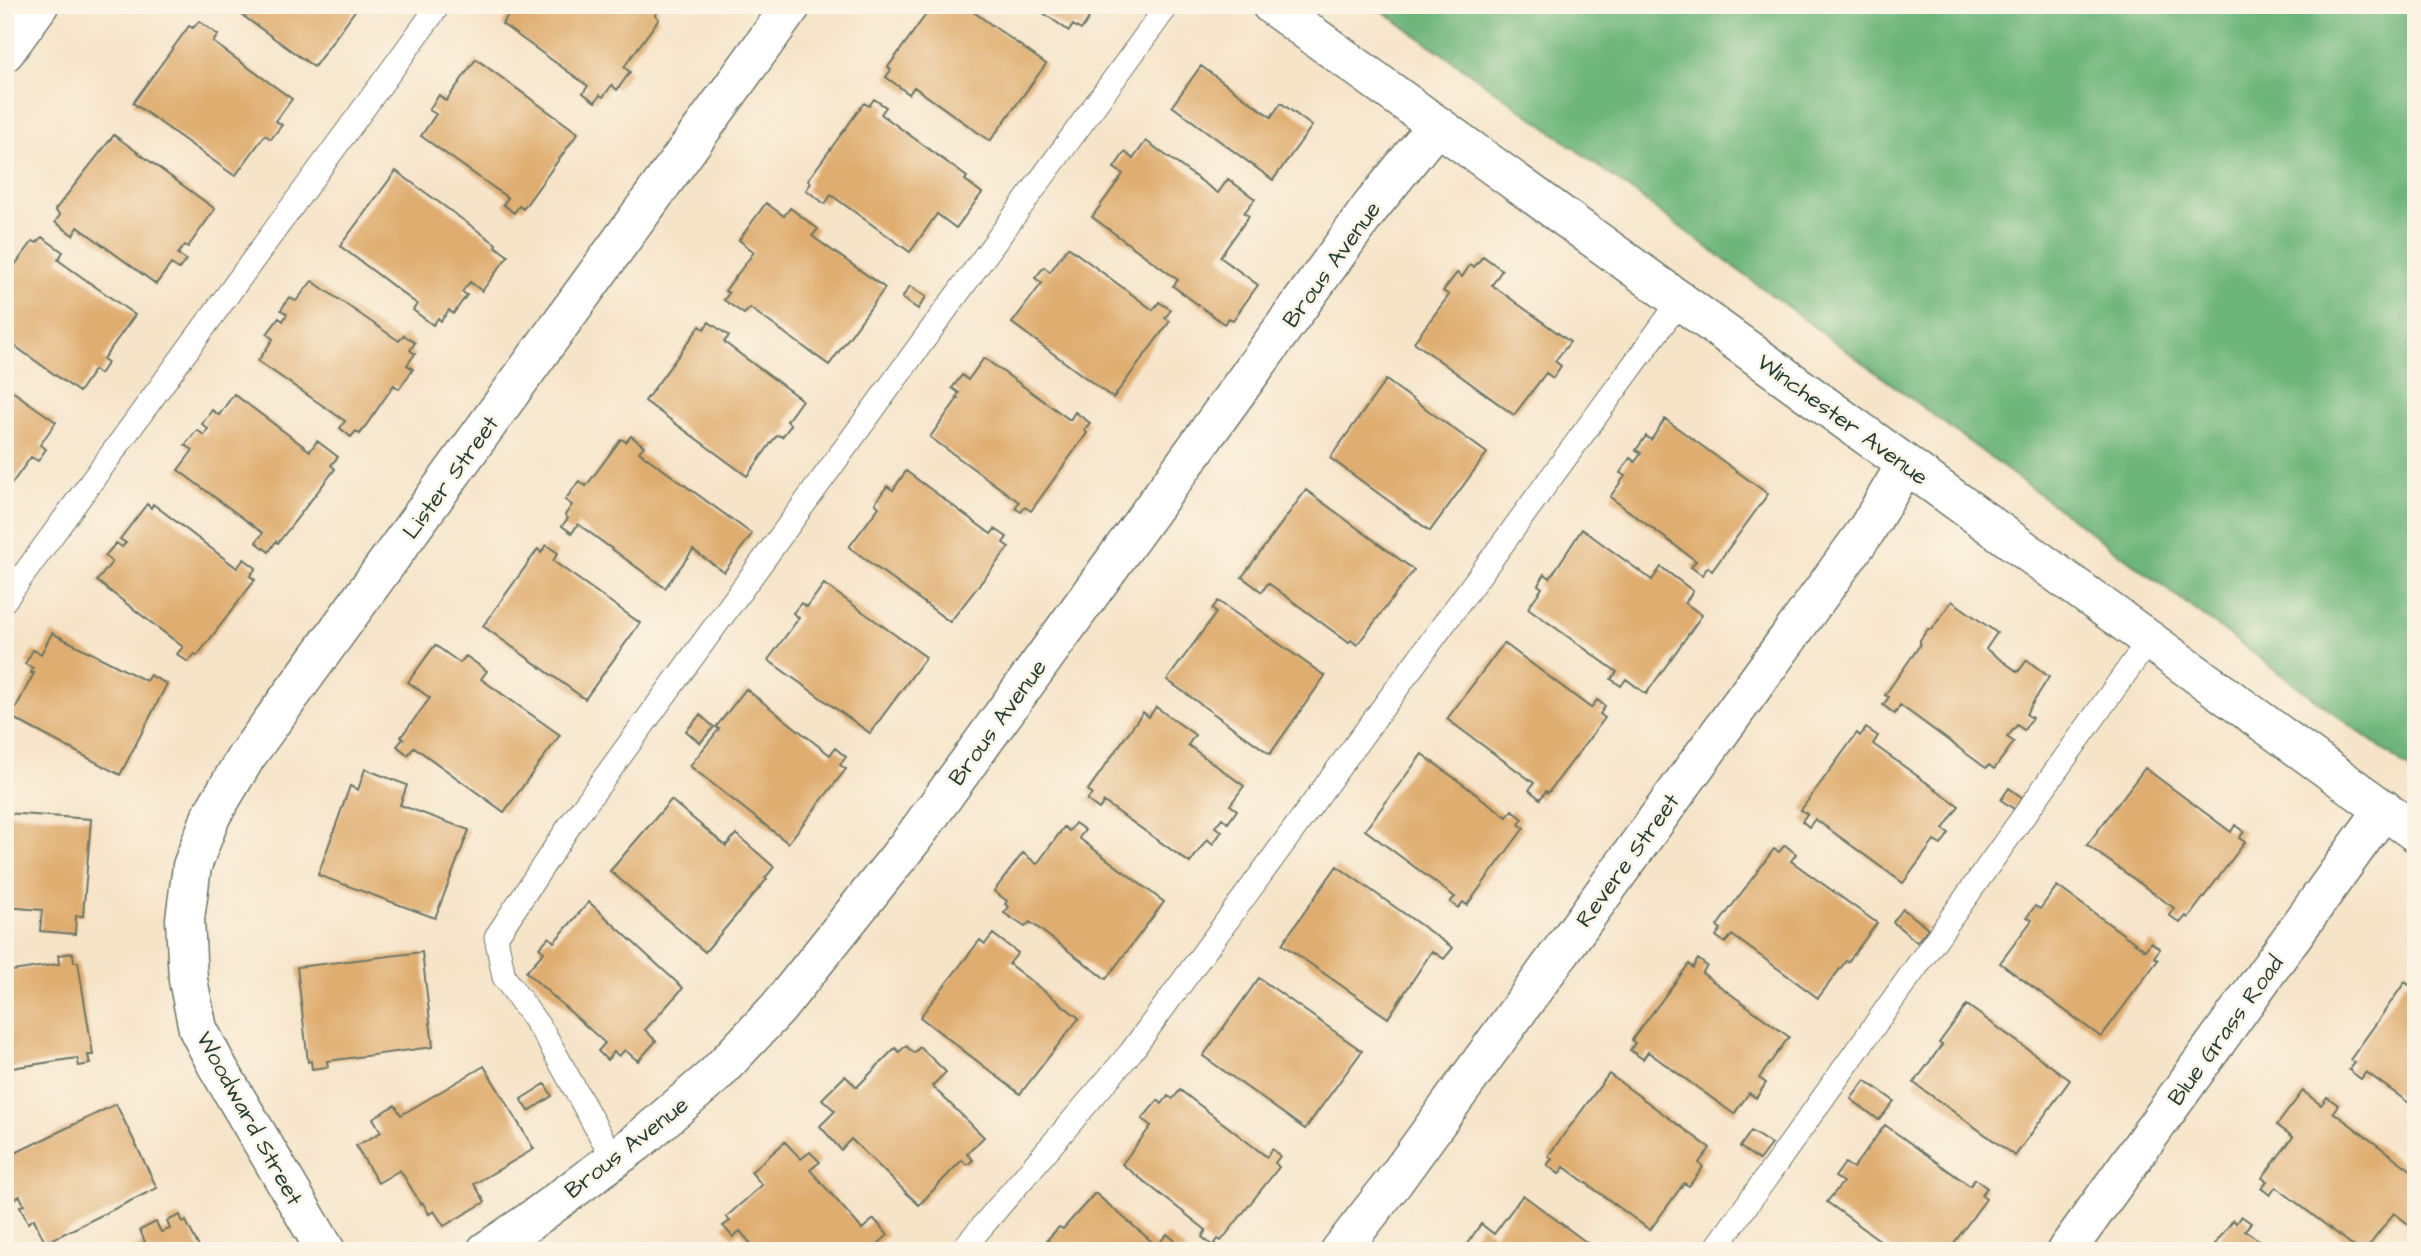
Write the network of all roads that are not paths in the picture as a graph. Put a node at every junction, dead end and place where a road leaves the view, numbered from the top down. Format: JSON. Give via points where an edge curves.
{"nodes":[{"id":1,"x":39,"y":5,"type":"edge"},
{"id":2,"x":439,"y":5,"type":"edge"},
{"id":3,"x":792,"y":5,"type":"edge"},
{"id":4,"x":1168,"y":5,"type":"edge"},
{"id":5,"x":1271,"y":5,"type":"edge"},
{"id":6,"x":5,"y":52,"type":"edge"},
{"id":7,"x":1437,"y":125,"type":"junction"},
{"id":8,"x":1680,"y":302,"type":"junction"},
{"id":9,"x":1906,"y":464,"type":"junction"},
{"id":10,"x":5,"y":600,"type":"edge"},
{"id":11,"x":2149,"y":640,"type":"junction"},
{"id":12,"x":2384,"y":809,"type":"junction"},
{"id":13,"x":2416,"y":833,"type":"edge"},
{"id":14,"x":188,"y":980,"type":"joint"},
{"id":15,"x":614,"y":1160,"type":"junction"},
{"id":16,"x":326,"y":1251,"type":"edge"},
{"id":17,"x":486,"y":1251,"type":"edge"},
{"id":18,"x":961,"y":1251,"type":"edge"},
{"id":19,"x":1340,"y":1251,"type":"edge"},
{"id":20,"x":1714,"y":1251,"type":"edge"},
{"id":21,"x":2066,"y":1251,"type":"edge"}],
"edges":[{"from":1,"to":6,"type":"street"},
{"from":2,"to":10,"type":"lane"},
{"from":3,"to":14,"type":"street","name":"Lister Street","via":[[246,757],[211,816],[191,866],[185,919]]},
{"from":4,"to":15,"type":"lane","via":[[570,825],[496,937],[504,977],[545,1035]]},
{"from":5,"to":7,"type":"street","name":"Winchester Avenue"},
{"from":7,"to":8,"type":"street","name":"Winchester Avenue"},
{"from":7,"to":15,"type":"street","name":"Brous Avenue","via":[[1370,208],[895,861],[778,1008],[715,1075]]},
{"from":8,"to":9,"type":"street","name":"Winchester Avenue"},
{"from":8,"to":18,"type":"lane","via":[[1131,1052]]},
{"from":9,"to":11,"type":"street","name":"Winchester Avenue"},
{"from":9,"to":19,"type":"street","name":"Revere Street","via":[[1866,531],[1756,685]]},
{"from":11,"to":12,"type":"street","name":"Winchester Avenue"},
{"from":11,"to":20,"type":"lane"},
{"from":12,"to":13,"type":"street","name":"Winchester Avenue"},
{"from":12,"to":21,"type":"street","name":"Blue Grass Road"},
{"from":14,"to":16,"type":"street","name":"Woodward Street","via":[[198,1029]]},
{"from":15,"to":17,"type":"street","name":"Brous Avenue"}]}
